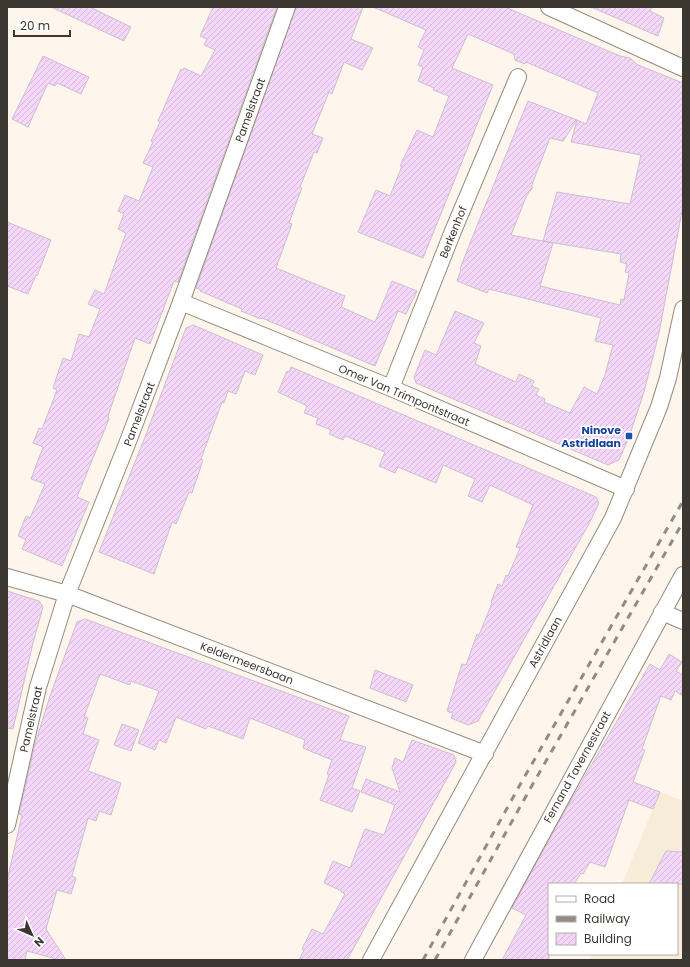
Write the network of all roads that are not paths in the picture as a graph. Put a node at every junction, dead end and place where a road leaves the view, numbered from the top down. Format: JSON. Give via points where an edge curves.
{"nodes":[{"id":1,"x":287,"y":7,"type":"edge"},
{"id":2,"x":548,"y":7,"type":"edge"},
{"id":3,"x":683,"y":68,"type":"edge"},
{"id":4,"x":518,"y":77,"type":"dead end"},
{"id":5,"x":181,"y":302,"type":"junction"},
{"id":6,"x":683,"y":309,"type":"edge"},
{"id":7,"x":391,"y":388,"type":"junction"},
{"id":8,"x":626,"y":489,"type":"junction"},
{"id":9,"x":683,"y":575,"type":"edge"},
{"id":10,"x":7,"y":577,"type":"edge"},
{"id":11,"x":67,"y":594,"type":"junction"},
{"id":12,"x":662,"y":612,"type":"junction"},
{"id":13,"x":683,"y":621,"type":"edge"},
{"id":14,"x":484,"y":754,"type":"junction"},
{"id":15,"x":7,"y":826,"type":"edge"},
{"id":16,"x":371,"y":960,"type":"edge"},
{"id":17,"x":472,"y":960,"type":"edge"}],
"edges":[{"from":1,"to":5,"type":"street","name":"Pamelstraat"},
{"from":2,"to":3,"type":"street"},
{"from":4,"to":7,"type":"street","name":"Berkenhof"},
{"from":5,"to":7,"type":"street","name":"Omer Van Trimpontstraat"},
{"from":5,"to":11,"type":"street","name":"Pamelstraat","via":[[128,444]]},
{"from":6,"to":8,"type":"street","name":"Astridlaan","via":[[659,407]]},
{"from":7,"to":8,"type":"street","name":"Omer Van Trimpontstraat"},
{"from":8,"to":14,"type":"street","name":"Astridlaan","via":[[613,518]]},
{"from":9,"to":12,"type":"street","name":"Fernand Tavernestraat"},
{"from":10,"to":11,"type":"street","name":"Keldermeersbaan"},
{"from":11,"to":14,"type":"street","name":"Keldermeersbaan"},
{"from":11,"to":15,"type":"street","name":"Pamelstraat","via":[[38,687]]},
{"from":12,"to":13,"type":"street"},
{"from":12,"to":17,"type":"street","name":"Fernand Tavernestraat"},
{"from":14,"to":16,"type":"street","name":"Astridlaan"}]}
